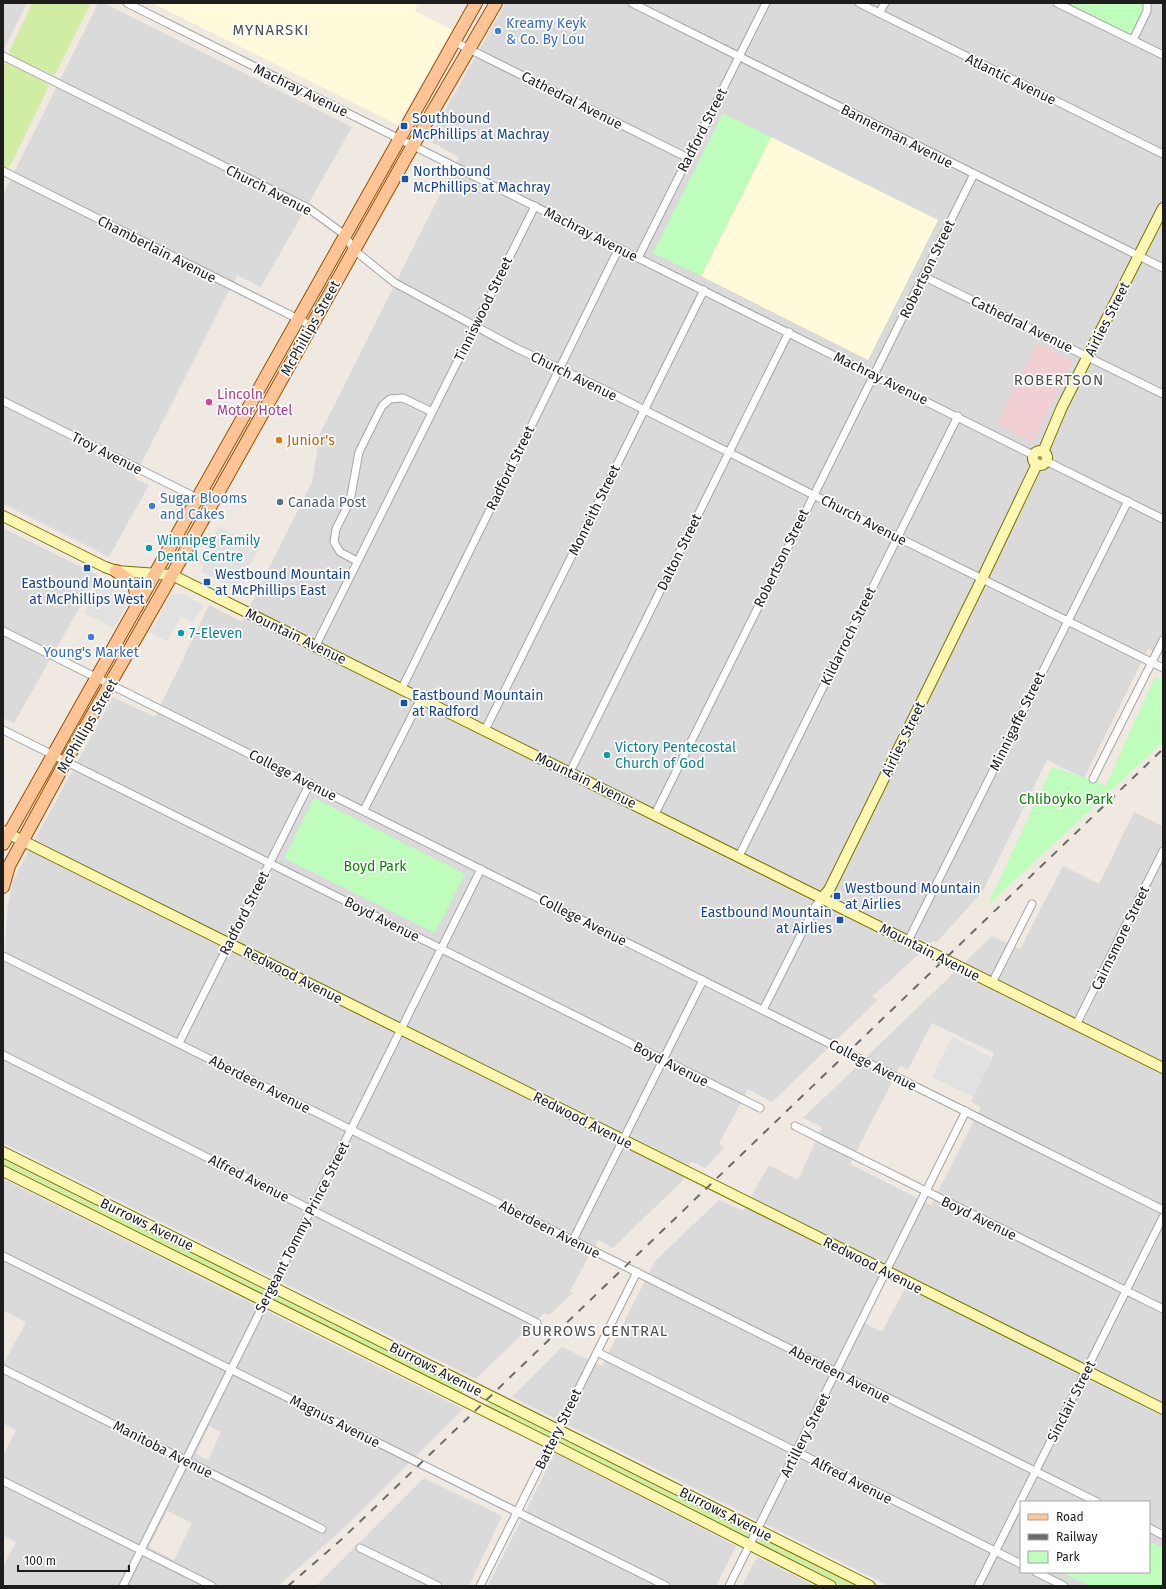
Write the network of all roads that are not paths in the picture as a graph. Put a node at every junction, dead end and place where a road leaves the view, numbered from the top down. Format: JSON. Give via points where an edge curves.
{"nodes":[{"id":1,"x":127,"y":3,"type":"edge"},
{"id":2,"x":476,"y":3,"type":"edge"},
{"id":3,"x":496,"y":3,"type":"edge"},
{"id":4,"x":632,"y":3,"type":"edge"},
{"id":5,"x":766,"y":3,"type":"edge"},
{"id":6,"x":859,"y":3,"type":"edge"},
{"id":7,"x":885,"y":3,"type":"edge"},
{"id":8,"x":1057,"y":3,"type":"edge"},
{"id":9,"x":1147,"y":3,"type":"edge"},
{"id":10,"x":880,"y":13,"type":"junction"},
{"id":11,"x":1133,"y":40,"type":"junction"},
{"id":12,"x":455,"y":42,"type":"junction"},
{"id":13,"x":470,"y":49,"type":"junction"},
{"id":14,"x":1163,"y":55,"type":"edge"},
{"id":15,"x":3,"y":56,"type":"edge"},
{"id":16,"x":740,"y":56,"type":"junction"},
{"id":17,"x":400,"y":140,"type":"junction"},
{"id":18,"x":413,"y":146,"type":"junction"},
{"id":19,"x":1163,"y":154,"type":"edge"},
{"id":20,"x":688,"y":158,"type":"junction"},
{"id":21,"x":3,"y":171,"type":"edge"},
{"id":22,"x":974,"y":174,"type":"junction"},
{"id":23,"x":535,"y":206,"type":"junction"},
{"id":24,"x":1163,"y":208,"type":"edge"},
{"id":25,"x":345,"y":235,"type":"junction"},
{"id":26,"x":619,"y":248,"type":"junction"},
{"id":27,"x":354,"y":250,"type":"junction"},
{"id":28,"x":1140,"y":256,"type":"junction"},
{"id":29,"x":638,"y":258,"type":"junction"},
{"id":30,"x":1163,"y":268,"type":"edge"},
{"id":31,"x":923,"y":276,"type":"junction"},
{"id":32,"x":704,"y":290,"type":"junction"},
{"id":33,"x":298,"y":319,"type":"junction"},
{"id":34,"x":312,"y":326,"type":"junction"},
{"id":35,"x":475,"y":326,"type":"junction"},
{"id":36,"x":789,"y":332,"type":"junction"},
{"id":37,"x":1087,"y":356,"type":"junction"},
{"id":38,"x":560,"y":369,"type":"junction"},
{"id":39,"x":873,"y":374,"type":"junction"},
{"id":40,"x":1163,"y":394,"type":"edge"},
{"id":41,"x":3,"y":401,"type":"edge"},
{"id":42,"x":644,"y":411,"type":"junction"},
{"id":43,"x":432,"y":412,"type":"junction"},
{"id":44,"x":958,"y":416,"type":"junction"},
{"id":45,"x":729,"y":453,"type":"junction"},
{"id":46,"x":1040,"y":458,"type":"junction"},
{"id":47,"x":813,"y":494,"type":"junction"},
{"id":48,"x":198,"y":498,"type":"junction"},
{"id":49,"x":1128,"y":501,"type":"junction"},
{"id":50,"x":211,"y":505,"type":"junction"},
{"id":51,"x":3,"y":516,"type":"edge"},
{"id":52,"x":1163,"y":519,"type":"edge"},
{"id":53,"x":897,"y":537,"type":"junction"},
{"id":54,"x":357,"y":560,"type":"junction"},
{"id":55,"x":116,"y":571,"type":"junction"},
{"id":56,"x":156,"y":574,"type":"junction"},
{"id":57,"x":172,"y":575,"type":"junction"},
{"id":58,"x":982,"y":579,"type":"junction"},
{"id":59,"x":137,"y":607,"type":"junction"},
{"id":60,"x":1067,"y":621,"type":"junction"},
{"id":61,"x":3,"y":631,"type":"edge"},
{"id":62,"x":1163,"y":640,"type":"edge"},
{"id":63,"x":316,"y":645,"type":"junction"},
{"id":64,"x":1152,"y":662,"type":"junction"},
{"id":65,"x":1163,"y":668,"type":"edge"},
{"id":66,"x":96,"y":677,"type":"junction"},
{"id":67,"x":111,"y":684,"type":"junction"},
{"id":68,"x":402,"y":688,"type":"junction"},
{"id":69,"x":421,"y":698,"type":"junction"},
{"id":70,"x":3,"y":730,"type":"edge"},
{"id":71,"x":485,"y":730,"type":"junction"},
{"id":72,"x":52,"y":754,"type":"junction"},
{"id":73,"x":66,"y":761,"type":"junction"},
{"id":74,"x":570,"y":772,"type":"junction"},
{"id":75,"x":1093,"y":779,"type":"dead end"},
{"id":76,"x":310,"y":783,"type":"junction"},
{"id":77,"x":364,"y":810,"type":"junction"},
{"id":78,"x":655,"y":814,"type":"junction"},
{"id":79,"x":5,"y":837,"type":"edge"},
{"id":80,"x":23,"y":841,"type":"junction"},
{"id":81,"x":1163,"y":851,"type":"edge"},
{"id":82,"x":739,"y":856,"type":"junction"},
{"id":83,"x":269,"y":863,"type":"junction"},
{"id":84,"x":481,"y":869,"type":"junction"},
{"id":85,"x":3,"y":887,"type":"edge"},
{"id":86,"x":822,"y":898,"type":"junction"},
{"id":87,"x":1032,"y":904,"type":"dead end"},
{"id":88,"x":908,"y":941,"type":"junction"},
{"id":89,"x":229,"y":943,"type":"junction"},
{"id":90,"x":441,"y":949,"type":"junction"},
{"id":91,"x":3,"y":956,"type":"edge"},
{"id":92,"x":702,"y":980,"type":"junction"},
{"id":93,"x":992,"y":983,"type":"junction"},
{"id":94,"x":763,"y":1010,"type":"junction"},
{"id":95,"x":1076,"y":1025,"type":"junction"},
{"id":96,"x":401,"y":1029,"type":"junction"},
{"id":97,"x":179,"y":1043,"type":"junction"},
{"id":98,"x":3,"y":1055,"type":"edge"},
{"id":99,"x":663,"y":1060,"type":"junction"},
{"id":100,"x":1162,"y":1066,"type":"edge"},
{"id":101,"x":760,"y":1108,"type":"dead end"},
{"id":102,"x":966,"y":1112,"type":"junction"},
{"id":103,"x":795,"y":1126,"type":"dead end"},
{"id":104,"x":351,"y":1129,"type":"junction"},
{"id":105,"x":623,"y":1140,"type":"junction"},
{"id":106,"x":3,"y":1152,"type":"edge"},
{"id":107,"x":3,"y":1171,"type":"edge"},
{"id":108,"x":927,"y":1191,"type":"junction"},
{"id":109,"x":1162,"y":1208,"type":"edge"},
{"id":110,"x":311,"y":1209,"type":"junction"},
{"id":111,"x":1163,"y":1217,"type":"edge"},
{"id":112,"x":573,"y":1240,"type":"junction"},
{"id":113,"x":3,"y":1256,"type":"edge"},
{"id":114,"x":637,"y":1272,"type":"junction"},
{"id":115,"x":886,"y":1272,"type":"junction"},
{"id":116,"x":272,"y":1286,"type":"junction"},
{"id":117,"x":1126,"y":1291,"type":"junction"},
{"id":118,"x":265,"y":1301,"type":"junction"},
{"id":119,"x":1163,"y":1309,"type":"edge"},
{"id":120,"x":537,"y":1323,"type":"dead end"},
{"id":121,"x":597,"y":1352,"type":"junction"},
{"id":122,"x":3,"y":1369,"type":"edge"},
{"id":123,"x":231,"y":1369,"type":"junction"},
{"id":124,"x":1086,"y":1371,"type":"junction"},
{"id":125,"x":836,"y":1372,"type":"junction"},
{"id":126,"x":1163,"y":1409,"type":"edge"},
{"id":127,"x":558,"y":1429,"type":"junction"},
{"id":128,"x":551,"y":1444,"type":"junction"},
{"id":129,"x":796,"y":1452,"type":"junction"},
{"id":130,"x":185,"y":1460,"type":"junction"},
{"id":131,"x":1035,"y":1471,"type":"junction"},
{"id":132,"x":3,"y":1481,"type":"edge"},
{"id":133,"x":1021,"y":1501,"type":"edge"},
{"id":134,"x":1095,"y":1501,"type":"edge"},
{"id":135,"x":1020,"y":1502,"type":"edge"},
{"id":136,"x":517,"y":1512,"type":"junction"},
{"id":137,"x":1150,"y":1528,"type":"edge"},
{"id":138,"x":322,"y":1529,"type":"dead end"},
{"id":139,"x":757,"y":1530,"type":"junction"},
{"id":140,"x":1163,"y":1535,"type":"edge"},
{"id":141,"x":749,"y":1544,"type":"junction"},
{"id":142,"x":360,"y":1548,"type":"dead end"},
{"id":143,"x":141,"y":1550,"type":"junction"},
{"id":144,"x":996,"y":1552,"type":"junction"},
{"id":145,"x":1020,"y":1564,"type":"edge"},
{"id":146,"x":1038,"y":1573,"type":"edge"},
{"id":147,"x":123,"y":1586,"type":"edge"},
{"id":148,"x":212,"y":1586,"type":"edge"},
{"id":149,"x":438,"y":1586,"type":"edge"},
{"id":150,"x":480,"y":1586,"type":"edge"},
{"id":151,"x":666,"y":1586,"type":"edge"},
{"id":152,"x":729,"y":1586,"type":"edge"},
{"id":153,"x":831,"y":1586,"type":"edge"},
{"id":154,"x":870,"y":1586,"type":"edge"},
{"id":155,"x":978,"y":1586,"type":"edge"},
{"id":156,"x":1064,"y":1586,"type":"edge"}],
"edges":[{"from":1,"to":17,"type":"street","name":"Machray Avenue"},
{"from":2,"to":12,"type":"main road","name":"McPhillips Street"},
{"from":3,"to":13,"type":"main road","name":"McPhillips Street"},
{"from":4,"to":16,"type":"street","name":"Bannerman Avenue"},
{"from":5,"to":16,"type":"street","name":"Radford Street"},
{"from":6,"to":10,"type":"street","name":"Atlantic Avenue"},
{"from":7,"to":10,"type":"street"},
{"from":8,"to":11,"type":"street"},
{"from":9,"to":11,"type":"street","via":[[1147,11]]},
{"from":10,"to":19,"type":"street","name":"Atlantic Avenue"},
{"from":11,"to":14,"type":"street"},
{"from":12,"to":13,"type":"street","name":"Cathedral Avenue"},
{"from":12,"to":17,"type":"main road","name":"McPhillips Street"},
{"from":13,"to":18,"type":"main road","name":"McPhillips Street"},
{"from":13,"to":20,"type":"street","name":"Cathedral Avenue"},
{"from":15,"to":25,"type":"street","name":"Church Avenue","via":[[308,208]]},
{"from":16,"to":20,"type":"street","name":"Radford Street"},
{"from":16,"to":22,"type":"street","name":"Bannerman Avenue"},
{"from":17,"to":18,"type":"street","name":"Machray Avenue"},
{"from":17,"to":25,"type":"main road","name":"McPhillips Street"},
{"from":18,"to":23,"type":"street","name":"Machray Avenue"},
{"from":18,"to":27,"type":"main road","name":"McPhillips Street"},
{"from":20,"to":29,"type":"street","name":"Radford Street"},
{"from":21,"to":33,"type":"street","name":"Chamberlain Avenue"},
{"from":22,"to":28,"type":"street","name":"Bannerman Avenue"},
{"from":22,"to":31,"type":"street","name":"Robertson Street"},
{"from":23,"to":26,"type":"street","name":"Machray Avenue"},
{"from":23,"to":35,"type":"street","name":"Tinniswood Street"},
{"from":24,"to":28,"type":"street","name":"Airlies Street"},
{"from":25,"to":27,"type":"street","name":"Church Avenue"},
{"from":25,"to":33,"type":"main road","name":"McPhillips Street"},
{"from":26,"to":29,"type":"street","name":"Machray Avenue"},
{"from":26,"to":38,"type":"street","name":"Radford Street"},
{"from":27,"to":34,"type":"main road","name":"McPhillips Street"},
{"from":27,"to":35,"type":"street","name":"Church Avenue","via":[[391,281]]},
{"from":28,"to":30,"type":"street","name":"Bannerman Avenue"},
{"from":28,"to":37,"type":"street","name":"Airlies Street"},
{"from":29,"to":32,"type":"street","name":"Machray Avenue"},
{"from":31,"to":37,"type":"street","name":"Cathedral Avenue"},
{"from":31,"to":39,"type":"street","name":"Robertson Street"},
{"from":32,"to":36,"type":"street","name":"Machray Avenue"},
{"from":32,"to":42,"type":"street","name":"Monreith Street"},
{"from":33,"to":34,"type":"street","name":"Chamberlain Avenue"},
{"from":33,"to":48,"type":"main road","name":"McPhillips Street"},
{"from":34,"to":50,"type":"main road","name":"McPhillips Street"},
{"from":35,"to":38,"type":"street","name":"Church Avenue"},
{"from":35,"to":43,"type":"street","name":"Tinniswood Street"},
{"from":36,"to":39,"type":"street","name":"Machray Avenue"},
{"from":36,"to":45,"type":"street","name":"Dalton Street"},
{"from":37,"to":40,"type":"street","name":"Cathedral Avenue"},
{"from":37,"to":46,"type":"street","name":"Airlies Street"},
{"from":38,"to":42,"type":"street","name":"Church Avenue"},
{"from":38,"to":68,"type":"street","name":"Radford Street"},
{"from":39,"to":44,"type":"street","name":"Machray Avenue"},
{"from":39,"to":47,"type":"street","name":"Robertson Street"},
{"from":41,"to":48,"type":"street","name":"Troy Avenue"},
{"from":42,"to":45,"type":"street","name":"Church Avenue"},
{"from":42,"to":71,"type":"street","name":"Monreith Street"},
{"from":43,"to":54,"type":"street","name":"Tinniswood Street"},
{"from":43,"to":54,"type":"street","via":[[403,398],[390,399],[382,406],[359,452],[350,501],[336,529],[334,542],[340,552]]},
{"from":44,"to":46,"type":"street","name":"Machray Avenue"},
{"from":44,"to":53,"type":"street","name":"Kildarroch Street"},
{"from":45,"to":47,"type":"street","name":"Church Avenue"},
{"from":45,"to":74,"type":"street","name":"Dalton Street"},
{"from":46,"to":49,"type":"street","name":"Machray Avenue"},
{"from":46,"to":58,"type":"street","name":"Airlies Street"},
{"from":47,"to":53,"type":"street","name":"Church Avenue"},
{"from":47,"to":78,"type":"street","name":"Robertson Street"},
{"from":48,"to":50,"type":"street","name":"Troy Avenue"},
{"from":48,"to":56,"type":"main road","name":"McPhillips Street"},
{"from":49,"to":52,"type":"street","name":"Machray Avenue"},
{"from":49,"to":60,"type":"street","name":"Minnigaffe Street"},
{"from":50,"to":57,"type":"main road","name":"McPhillips Street"},
{"from":51,"to":55,"type":"street","name":"Mountain Avenue"},
{"from":53,"to":58,"type":"street","name":"Church Avenue"},
{"from":53,"to":82,"type":"street","name":"Kildarroch Street"},
{"from":54,"to":63,"type":"street","name":"Tinniswood Street"},
{"from":55,"to":56,"type":"street","name":"Mountain Avenue"},
{"from":55,"to":59,"type":"main road","via":[[130,580],[137,590]]},
{"from":56,"to":57,"type":"street","name":"Mountain Avenue"},
{"from":56,"to":59,"type":"main road","name":"McPhillips Street"},
{"from":57,"to":63,"type":"street","name":"Mountain Avenue"},
{"from":57,"to":67,"type":"main road","name":"McPhillips Street"},
{"from":58,"to":60,"type":"street","name":"Church Avenue"},
{"from":58,"to":86,"type":"street","name":"Airlies Street","via":[[829,890]]},
{"from":59,"to":66,"type":"main road","name":"McPhillips Street"},
{"from":60,"to":64,"type":"street","name":"Church Avenue"},
{"from":60,"to":88,"type":"street","name":"Minnigaffe Street"},
{"from":61,"to":66,"type":"street","name":"College Avenue"},
{"from":62,"to":64,"type":"street"},
{"from":63,"to":68,"type":"street","name":"Mountain Avenue"},
{"from":64,"to":65,"type":"street","name":"Church Avenue"},
{"from":64,"to":75,"type":"street"},
{"from":66,"to":67,"type":"street","name":"College Avenue"},
{"from":66,"to":72,"type":"main road","name":"McPhillips Street"},
{"from":67,"to":73,"type":"main road","name":"McPhillips Street"},
{"from":67,"to":76,"type":"street","name":"College Avenue"},
{"from":68,"to":69,"type":"street","name":"Mountain Avenue"},
{"from":69,"to":71,"type":"street","name":"Mountain Avenue"},
{"from":69,"to":77,"type":"street"},
{"from":70,"to":72,"type":"street","name":"Boyd Avenue"},
{"from":71,"to":74,"type":"street","name":"Mountain Avenue"},
{"from":72,"to":73,"type":"street","name":"Boyd Avenue"},
{"from":72,"to":79,"type":"main road","name":"McPhillips Street"},
{"from":73,"to":80,"type":"main road","name":"McPhillips Street"},
{"from":73,"to":83,"type":"street","name":"Boyd Avenue"},
{"from":74,"to":78,"type":"street","name":"Mountain Avenue"},
{"from":76,"to":77,"type":"street","name":"College Avenue"},
{"from":76,"to":83,"type":"street","name":"Radford Street"},
{"from":77,"to":84,"type":"street","name":"College Avenue"},
{"from":78,"to":82,"type":"street","name":"Mountain Avenue"},
{"from":79,"to":80,"type":"street","name":"Redwood Avenue"},
{"from":80,"to":85,"type":"main road","name":"McPhillips Street","via":[[9,866]]},
{"from":80,"to":89,"type":"street","name":"Redwood Avenue"},
{"from":81,"to":95,"type":"street","name":"Cairnsmore Street"},
{"from":82,"to":86,"type":"street","name":"Mountain Avenue"},
{"from":83,"to":89,"type":"street","name":"Radford Street"},
{"from":83,"to":90,"type":"street","name":"Boyd Avenue"},
{"from":84,"to":90,"type":"street","name":"Sergeant Tommy Prince Street"},
{"from":84,"to":92,"type":"street","name":"College Avenue"},
{"from":86,"to":88,"type":"street","name":"Mountain Avenue"},
{"from":86,"to":94,"type":"street","name":"Airlies Street"},
{"from":87,"to":93,"type":"street"},
{"from":88,"to":93,"type":"street","name":"Mountain Avenue"},
{"from":89,"to":96,"type":"street","name":"Redwood Avenue"},
{"from":89,"to":97,"type":"street","name":"Radford Street"},
{"from":90,"to":96,"type":"street","name":"Sergeant Tommy Prince Street"},
{"from":90,"to":99,"type":"street","name":"Boyd Avenue"},
{"from":91,"to":97,"type":"street","name":"Aberdeen Avenue"},
{"from":92,"to":94,"type":"street","name":"College Avenue"},
{"from":92,"to":99,"type":"street"},
{"from":93,"to":95,"type":"street","name":"Mountain Avenue"},
{"from":94,"to":102,"type":"street","name":"College Avenue"},
{"from":95,"to":100,"type":"street","name":"Mountain Avenue"},
{"from":96,"to":104,"type":"street","name":"Sergeant Tommy Prince Street"},
{"from":96,"to":105,"type":"street","name":"Redwood Avenue"},
{"from":97,"to":104,"type":"street","name":"Aberdeen Avenue"},
{"from":98,"to":110,"type":"street","name":"Alfred Avenue"},
{"from":99,"to":101,"type":"street","name":"Boyd Avenue"},
{"from":99,"to":105,"type":"street"},
{"from":102,"to":108,"type":"street","name":"Artillery Street"},
{"from":102,"to":109,"type":"street","name":"College Avenue"},
{"from":103,"to":108,"type":"street","name":"Boyd Avenue"},
{"from":104,"to":110,"type":"street","name":"Sergeant Tommy Prince Street"},
{"from":104,"to":112,"type":"street","name":"Aberdeen Avenue"},
{"from":105,"to":112,"type":"street"},
{"from":105,"to":115,"type":"street","name":"Redwood Avenue"},
{"from":106,"to":116,"type":"street","name":"Burrows Avenue"},
{"from":107,"to":118,"type":"street","name":"Burrows Avenue"},
{"from":108,"to":115,"type":"street","name":"Artillery Street"},
{"from":108,"to":117,"type":"street","name":"Boyd Avenue"},
{"from":110,"to":116,"type":"street","name":"Sergeant Tommy Prince Street"},
{"from":110,"to":120,"type":"street","name":"Alfred Avenue"},
{"from":111,"to":117,"type":"street","name":"Sinclair Street"},
{"from":112,"to":114,"type":"street","name":"Aberdeen Avenue"},
{"from":113,"to":123,"type":"street","name":"Magnus Avenue"},
{"from":114,"to":121,"type":"street","name":"Battery Street"},
{"from":114,"to":125,"type":"street","name":"Aberdeen Avenue"},
{"from":115,"to":124,"type":"street","name":"Redwood Avenue"},
{"from":115,"to":125,"type":"street","name":"Artillery Street"},
{"from":116,"to":118,"type":"street","name":"Sergeant Tommy Prince Street"},
{"from":116,"to":127,"type":"street","name":"Burrows Avenue"},
{"from":117,"to":119,"type":"street","name":"Boyd Avenue"},
{"from":117,"to":124,"type":"street","name":"Sinclair Street"},
{"from":118,"to":123,"type":"street","name":"Sergeant Tommy Prince Street"},
{"from":118,"to":128,"type":"street","name":"Burrows Avenue"},
{"from":121,"to":127,"type":"street","name":"Battery Street"},
{"from":121,"to":129,"type":"street","name":"Alfred Avenue"},
{"from":122,"to":130,"type":"street","name":"Manitoba Avenue"},
{"from":123,"to":130,"type":"street","name":"Sergeant Tommy Prince Street"},
{"from":123,"to":136,"type":"street","name":"Magnus Avenue"},
{"from":124,"to":126,"type":"street","name":"Redwood Avenue"},
{"from":124,"to":131,"type":"street","name":"Sinclair Street"},
{"from":125,"to":129,"type":"street","name":"Artillery Street"},
{"from":125,"to":131,"type":"street","name":"Aberdeen Avenue"},
{"from":127,"to":128,"type":"street","name":"Battery Street"},
{"from":127,"to":139,"type":"street","name":"Burrows Avenue"},
{"from":128,"to":136,"type":"street","name":"Battery Street"},
{"from":128,"to":141,"type":"street","name":"Burrows Avenue"},
{"from":129,"to":139,"type":"street","name":"Artillery Street"},
{"from":129,"to":144,"type":"street","name":"Alfred Avenue"},
{"from":130,"to":138,"type":"street","name":"Manitoba Avenue"},
{"from":130,"to":143,"type":"street","name":"Sergeant Tommy Prince Street"},
{"from":131,"to":133,"type":"street","name":"Sinclair Street"},
{"from":131,"to":134,"type":"street","name":"Aberdeen Avenue"},
{"from":132,"to":143,"type":"street"},
{"from":135,"to":144,"type":"street","name":"Sinclair Street"},
{"from":136,"to":150,"type":"street","name":"Battery Street"},
{"from":136,"to":151,"type":"street","name":"Magnus Avenue"},
{"from":137,"to":140,"type":"street"},
{"from":139,"to":141,"type":"street","name":"Artillery Street"},
{"from":139,"to":154,"type":"street","name":"Burrows Avenue"},
{"from":141,"to":152,"type":"street","name":"Artillery Street"},
{"from":141,"to":153,"type":"street","name":"Burrows Avenue"},
{"from":142,"to":149,"type":"street"},
{"from":143,"to":147,"type":"street","name":"Sergeant Tommy Prince Street"},
{"from":143,"to":148,"type":"street"},
{"from":144,"to":145,"type":"street","name":"Alfred Avenue"},
{"from":144,"to":155,"type":"street","name":"Sinclair Street"},
{"from":146,"to":156,"type":"street"}]}
